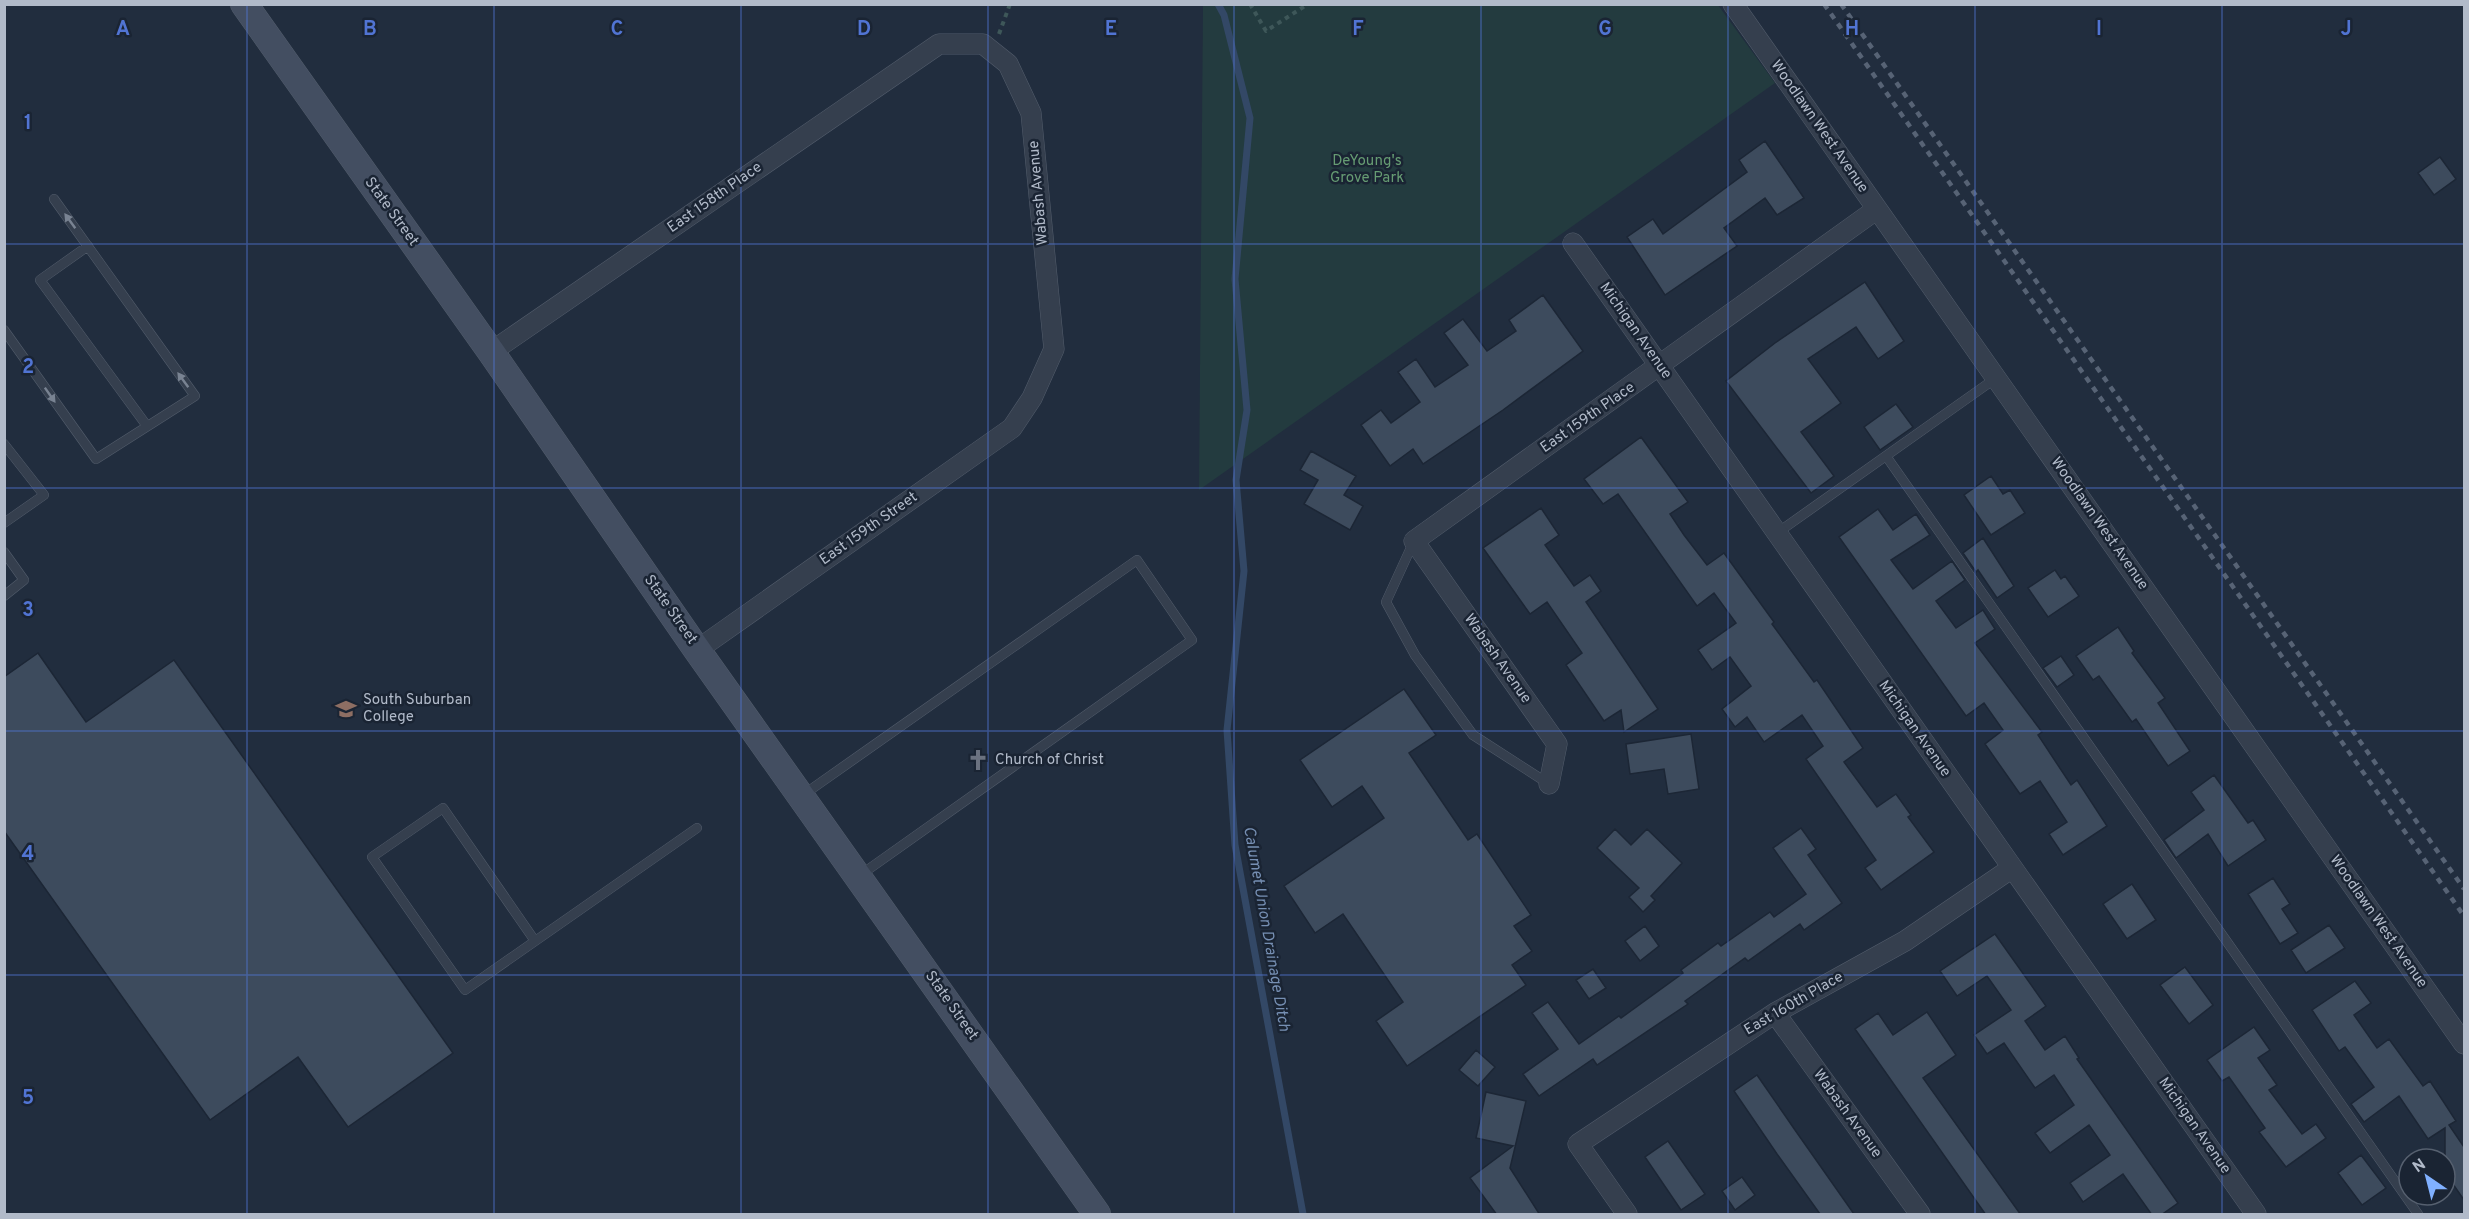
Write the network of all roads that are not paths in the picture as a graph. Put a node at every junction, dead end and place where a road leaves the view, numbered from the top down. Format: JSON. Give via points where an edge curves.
{"nodes":[{"id":1,"x":244,"y":4,"type":"edge"},
{"id":2,"x":1733,"y":4,"type":"edge"},
{"id":3,"x":992,"y":51,"type":"joint"},
{"id":4,"x":54,"y":199,"type":"dead end"},
{"id":5,"x":1877,"y":209,"type":"junction"},
{"id":6,"x":1573,"y":243,"type":"dead end"},
{"id":7,"x":88,"y":246,"type":"junction"},
{"id":8,"x":4,"y":330,"type":"edge"},
{"id":9,"x":491,"y":352,"type":"junction"},
{"id":10,"x":1660,"y":366,"type":"junction"},
{"id":11,"x":1996,"y":378,"type":"junction"},
{"id":12,"x":1032,"y":398,"type":"joint"},
{"id":13,"x":147,"y":426,"type":"junction"},
{"id":14,"x":4,"y":444,"type":"edge"},
{"id":15,"x":1886,"y":456,"type":"junction"},
{"id":16,"x":4,"y":523,"type":"edge"},
{"id":17,"x":1777,"y":533,"type":"junction"},
{"id":18,"x":1414,"y":541,"type":"junction"},
{"id":19,"x":4,"y":552,"type":"edge"},
{"id":20,"x":4,"y":596,"type":"edge"},
{"id":21,"x":697,"y":650,"type":"junction"},
{"id":22,"x":1549,"y":784,"type":"joint"},
{"id":23,"x":801,"y":796,"type":"junction"},
{"id":24,"x":698,"y":828,"type":"dead end"},
{"id":25,"x":2012,"y":868,"type":"junction"},
{"id":26,"x":859,"y":876,"type":"junction"},
{"id":27,"x":535,"y":941,"type":"junction"},
{"id":28,"x":1775,"y":1013,"type":"junction"},
{"id":29,"x":2464,"y":1044,"type":"edge"},
{"id":30,"x":1097,"y":1215,"type":"edge"},
{"id":31,"x":1627,"y":1215,"type":"edge"},
{"id":32,"x":1920,"y":1215,"type":"edge"},
{"id":33,"x":2256,"y":1215,"type":"edge"},
{"id":34,"x":2418,"y":1215,"type":"edge"}],
"edges":[{"from":1,"to":9,"type":"main road","name":"State Street"},
{"from":2,"to":5,"type":"street","name":"Woodlawn West Avenue"},
{"from":3,"to":9,"type":"street","name":"East 158th Place","via":[[983,44],[939,44]]},
{"from":3,"to":12,"type":"street","name":"Wabash Avenue","via":[[1008,64],[1031,112],[1054,349]]},
{"from":7,"to":4,"type":"lane","one_way":true},
{"from":5,"to":10,"type":"street","name":"East 159th Place"},
{"from":5,"to":11,"type":"street","name":"Woodlawn West Avenue"},
{"from":6,"to":10,"type":"street","name":"Michigan Avenue"},
{"from":7,"to":13,"type":"lane","via":[[40,280]]},
{"from":13,"to":7,"type":"lane","one_way":true,"via":[[195,396]]},
{"from":8,"to":13,"type":"lane","one_way":true,"via":[[96,459]]},
{"from":9,"to":21,"type":"main road","name":"State Street"},
{"from":10,"to":17,"type":"street","name":"Michigan Avenue"},
{"from":10,"to":18,"type":"street","name":"East 159th Place"},
{"from":11,"to":15,"type":"lane"},
{"from":11,"to":29,"type":"street","name":"Woodlawn West Avenue"},
{"from":12,"to":21,"type":"street","name":"East 159th Street","via":[[1012,428]]},
{"from":14,"to":16,"type":"lane","via":[[44,495]]},
{"from":15,"to":17,"type":"lane"},
{"from":15,"to":34,"type":"lane"},
{"from":17,"to":25,"type":"street","name":"Michigan Avenue"},
{"from":18,"to":22,"type":"street","name":"Wabash Avenue","via":[[1557,744]]},
{"from":18,"to":22,"type":"lane","via":[[1386,603],[1391,613],[1415,655],[1473,735]]},
{"from":19,"to":20,"type":"lane","via":[[24,580]]},
{"from":21,"to":23,"type":"main road","name":"State Street"},
{"from":23,"to":26,"type":"main road","name":"State Street"},
{"from":23,"to":26,"type":"lane","via":[[1137,560],[1192,639]]},
{"from":24,"to":27,"type":"lane"},
{"from":25,"to":28,"type":"street","name":"East 160th Place","via":[[1905,942]]},
{"from":25,"to":33,"type":"street","name":"Michigan Avenue"},
{"from":26,"to":30,"type":"main road","name":"State Street"},
{"from":27,"to":27,"type":"lane","via":[[465,990],[372,857],[442,808]]},
{"from":28,"to":31,"type":"street","name":"East 160th Place","via":[[1578,1144]]},
{"from":28,"to":32,"type":"street","name":"Wabash Avenue"}]}
